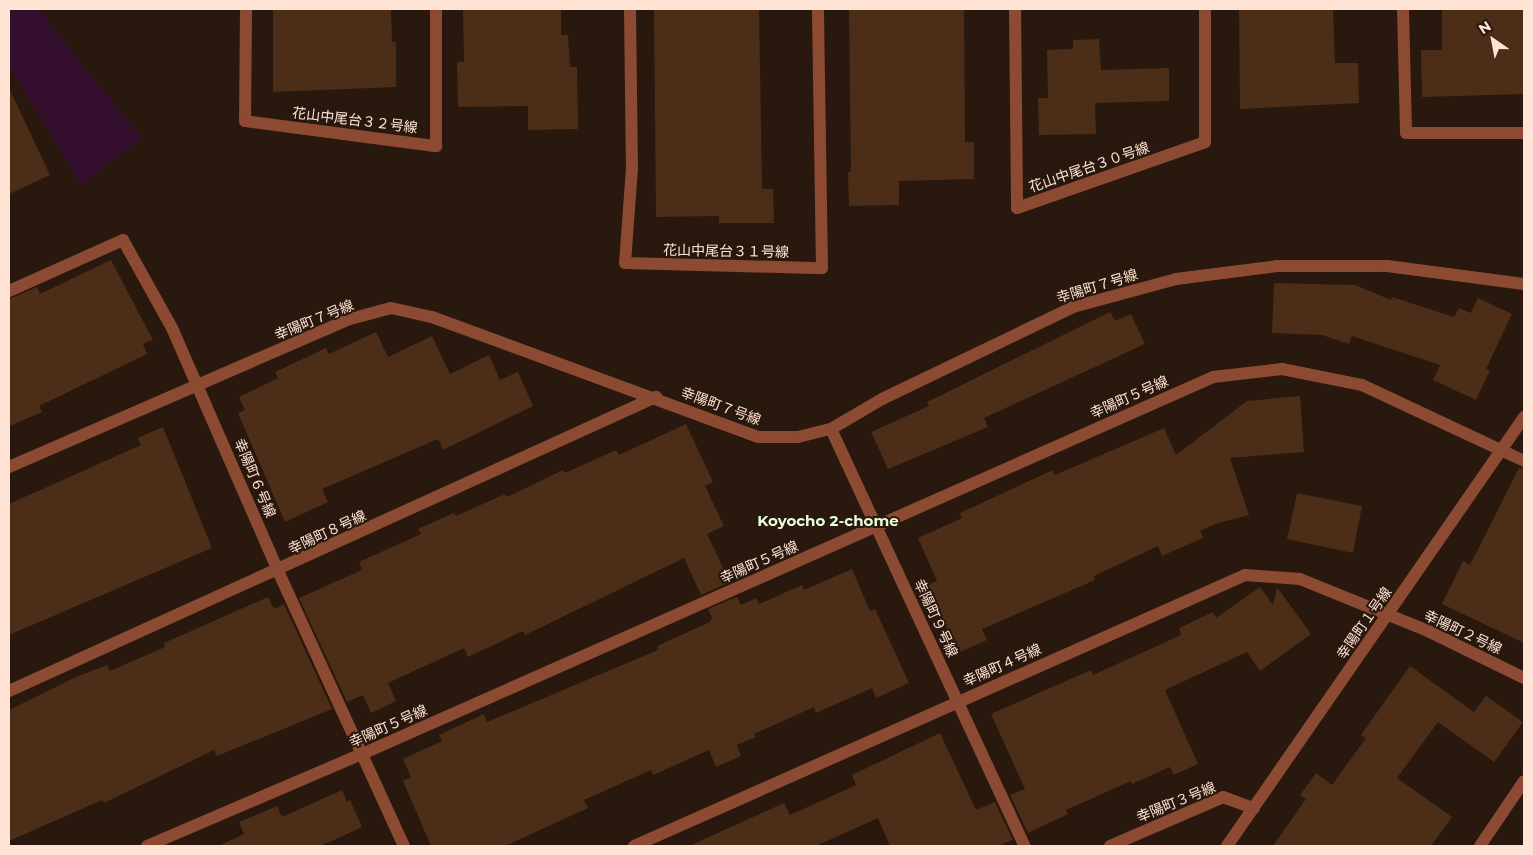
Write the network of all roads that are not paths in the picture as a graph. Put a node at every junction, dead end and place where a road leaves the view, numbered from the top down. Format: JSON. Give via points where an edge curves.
{"nodes":[{"id":1,"x":246,"y":9,"type":"edge"},
{"id":2,"x":436,"y":9,"type":"edge"},
{"id":3,"x":630,"y":9,"type":"edge"},
{"id":4,"x":818,"y":9,"type":"edge"},
{"id":5,"x":1015,"y":9,"type":"edge"},
{"id":6,"x":1205,"y":9,"type":"edge"},
{"id":7,"x":1402,"y":9,"type":"edge"},
{"id":8,"x":1524,"y":134,"type":"edge"},
{"id":9,"x":1524,"y":284,"type":"edge"},
{"id":10,"x":9,"y":291,"type":"edge"},
{"id":11,"x":198,"y":386,"type":"junction"},
{"id":12,"x":656,"y":397,"type":"junction"},
{"id":13,"x":1524,"y":417,"type":"edge"},
{"id":14,"x":831,"y":430,"type":"junction"},
{"id":15,"x":1500,"y":449,"type":"junction"},
{"id":16,"x":1524,"y":461,"type":"edge"},
{"id":17,"x":9,"y":467,"type":"edge"},
{"id":18,"x":878,"y":526,"type":"junction"},
{"id":19,"x":278,"y":571,"type":"junction"},
{"id":20,"x":1388,"y":616,"type":"junction"},
{"id":21,"x":1524,"y":678,"type":"edge"},
{"id":22,"x":9,"y":691,"type":"edge"},
{"id":23,"x":958,"y":700,"type":"junction"},
{"id":24,"x":362,"y":754,"type":"junction"},
{"id":25,"x":1524,"y":781,"type":"edge"},
{"id":26,"x":1254,"y":808,"type":"junction"},
{"id":27,"x":147,"y":846,"type":"edge"},
{"id":28,"x":404,"y":846,"type":"edge"},
{"id":29,"x":634,"y":846,"type":"edge"},
{"id":30,"x":1025,"y":846,"type":"edge"},
{"id":31,"x":1110,"y":846,"type":"edge"},
{"id":32,"x":1227,"y":846,"type":"edge"},
{"id":33,"x":1480,"y":846,"type":"edge"}],
"edges":[{"from":1,"to":2,"type":"street","name":"花山中尾台３２号線","via":[[245,121],[436,146]]},
{"from":3,"to":4,"type":"street","name":"花山中尾台３１号線","via":[[632,168],[625,263],[822,268]]},
{"from":5,"to":6,"type":"street","name":"花山中尾台３０号線","via":[[1017,208],[1205,142]]},
{"from":7,"to":8,"type":"street","via":[[1406,133]]},
{"from":9,"to":14,"type":"street","name":"幸陽町７号線","via":[[1387,266],[1277,266],[1176,279],[1073,307],[882,398]]},
{"from":10,"to":11,"type":"street","name":"幸陽町６号線","via":[[124,240],[172,328]]},
{"from":11,"to":12,"type":"street","name":"幸陽町７号線","via":[[350,320],[391,308],[432,317]]},
{"from":11,"to":17,"type":"street","name":"幸陽町７号線"},
{"from":11,"to":19,"type":"street","name":"幸陽町６号線"},
{"from":12,"to":14,"type":"street","name":"幸陽町７号線","via":[[758,437],[798,437]]},
{"from":12,"to":19,"type":"street","name":"幸陽町８号線"},
{"from":13,"to":15,"type":"street","name":"幸陽町１号線"},
{"from":14,"to":18,"type":"street","name":"幸陽町９号線"},
{"from":15,"to":16,"type":"street","name":"幸陽町５号線"},
{"from":15,"to":18,"type":"street","name":"幸陽町５号線","via":[[1362,385],[1282,369],[1213,377]]},
{"from":15,"to":20,"type":"street","name":"幸陽町１号線"},
{"from":18,"to":23,"type":"street","name":"幸陽町９号線"},
{"from":18,"to":24,"type":"street","name":"幸陽町５号線"},
{"from":19,"to":22,"type":"street","name":"幸陽町８号線"},
{"from":19,"to":24,"type":"street","name":"幸陽町６号線"},
{"from":20,"to":21,"type":"street","name":"幸陽町２号線","via":[[1428,631]]},
{"from":20,"to":23,"type":"street","name":"幸陽町４号線","via":[[1300,579],[1246,574]]},
{"from":20,"to":26,"type":"street","name":"幸陽町１号線"},
{"from":23,"to":29,"type":"street","name":"幸陽町４号線"},
{"from":23,"to":30,"type":"street","name":"幸陽町９号線"},
{"from":24,"to":27,"type":"street","name":"幸陽町５号線"},
{"from":24,"to":28,"type":"street","name":"幸陽町６号線"},
{"from":25,"to":33,"type":"street"},
{"from":26,"to":31,"type":"street","name":"幸陽町３号線","via":[[1223,797]]},
{"from":26,"to":32,"type":"street","name":"幸陽町１号線"}]}
